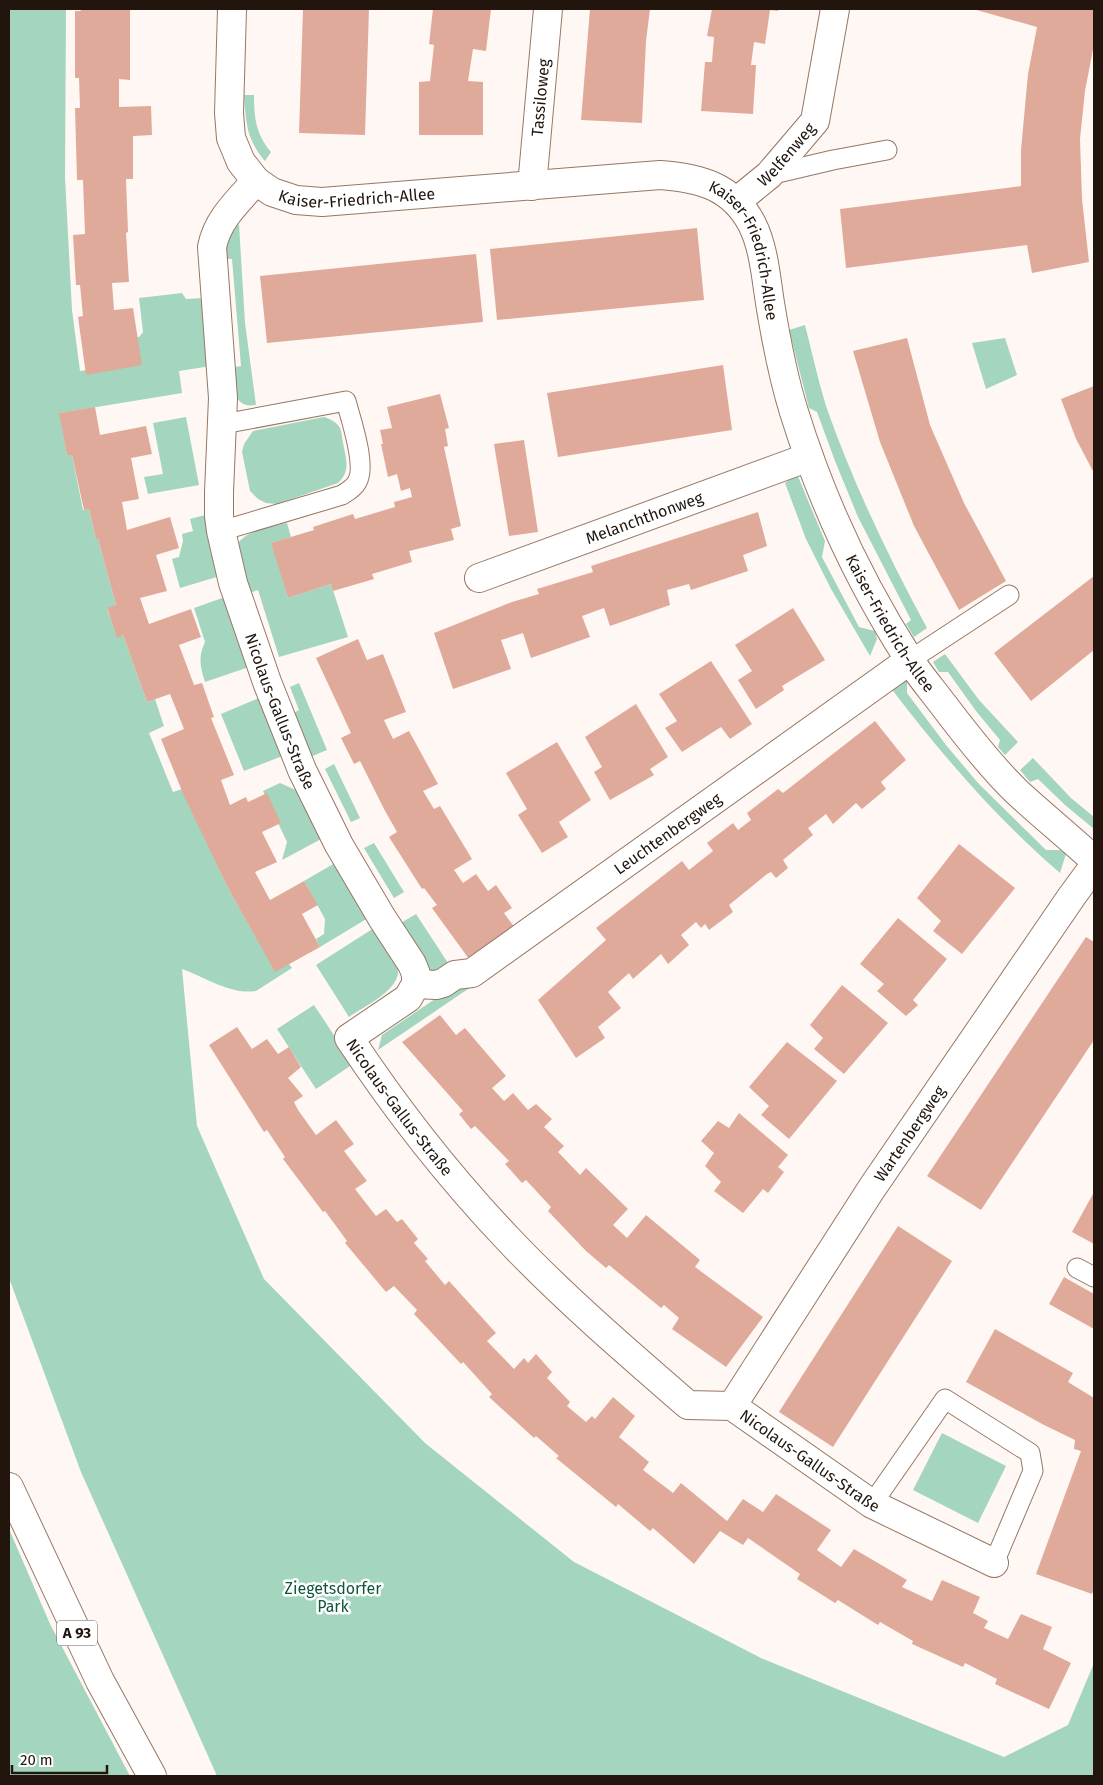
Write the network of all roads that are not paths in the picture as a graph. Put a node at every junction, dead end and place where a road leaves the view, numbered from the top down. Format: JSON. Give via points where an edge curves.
{"nodes":[{"id":1,"x":232,"y":9,"type":"edge"},
{"id":2,"x":548,"y":9,"type":"edge"},
{"id":3,"x":835,"y":9,"type":"edge"},
{"id":4,"x":887,"y":150,"type":"dead end"},
{"id":5,"x":769,"y":176,"type":"junction"},
{"id":6,"x":256,"y":180,"type":"junction"},
{"id":7,"x":532,"y":186,"type":"junction"},
{"id":8,"x":737,"y":201,"type":"junction"},
{"id":9,"x":222,"y":424,"type":"junction"},
{"id":10,"x":809,"y":457,"type":"junction"},
{"id":11,"x":221,"y":531,"type":"junction"},
{"id":12,"x":479,"y":578,"type":"dead end"},
{"id":13,"x":1009,"y":595,"type":"dead end"},
{"id":14,"x":910,"y":660,"type":"junction"},
{"id":15,"x":1094,"y":860,"type":"edge"},
{"id":16,"x":1094,"y":866,"type":"edge"},
{"id":17,"x":416,"y":984,"type":"junction"},
{"id":18,"x":1078,"y":1268,"type":"dead end"},
{"id":19,"x":1094,"y":1277,"type":"edge"},
{"id":20,"x":732,"y":1406,"type":"junction"},
{"id":21,"x":9,"y":1487,"type":"edge"},
{"id":22,"x":872,"y":1504,"type":"junction"},
{"id":23,"x":994,"y":1563,"type":"joint"},
{"id":24,"x":152,"y":1776,"type":"edge"}],
"edges":[{"from":1,"to":6,"type":"main road","name":"Kaiser-Friedrich-Allee","via":[[231,138],[241,162]]},
{"from":2,"to":7,"type":"main road","name":"Tassiloweg"},
{"from":3,"to":5,"type":"main road","name":"Welfenweg","via":[[815,121]]},
{"from":4,"to":5,"type":"lane"},
{"from":5,"to":8,"type":"main road","name":"Welfenweg"},
{"from":6,"to":7,"type":"main road","name":"Kaiser-Friedrich-Allee","via":[[272,192],[296,200],[322,202]]},
{"from":6,"to":9,"type":"main road","name":"Nicolaus-Gallus-Straße","via":[[219,223],[212,247]]},
{"from":7,"to":8,"type":"main road","name":"Kaiser-Friedrich-Allee","via":[[660,175],[687,177],[715,186]]},
{"from":8,"to":10,"type":"main road","name":"Kaiser-Friedrich-Allee","via":[[760,246],[781,363]]},
{"from":9,"to":11,"type":"main road","name":"Nicolaus-Gallus-Straße"},
{"from":9,"to":11,"type":"lane","via":[[346,401],[360,473],[357,483],[342,495]]},
{"from":10,"to":12,"type":"main road","name":"Melanchthonweg"},
{"from":10,"to":14,"type":"main road","name":"Kaiser-Friedrich-Allee","via":[[840,533],[872,597]]},
{"from":11,"to":17,"type":"main road","name":"Nicolaus-Gallus-Straße","via":[[266,682],[299,764],[339,845],[412,964]]},
{"from":13,"to":14,"type":"lane"},
{"from":14,"to":15,"type":"main road","name":"Kaiser-Friedrich-Allee","via":[[964,732],[1016,791]]},
{"from":14,"to":17,"type":"main road","name":"Leuchtenbergweg","via":[[472,973],[455,975],[436,985]]},
{"from":16,"to":20,"type":"main road","name":"Wartenbergweg","via":[[872,1188]]},
{"from":17,"to":20,"type":"main road","name":"Nicolaus-Gallus-Straße","via":[[408,998],[349,1038],[377,1081],[434,1155],[509,1240],[596,1326],[688,1405]]},
{"from":18,"to":19,"type":"lane"},
{"from":20,"to":22,"type":"main road","name":"Nicolaus-Gallus-Straße"},
{"from":21,"to":24,"type":"main road","number":"A 93","via":[[100,1681]]},
{"from":22,"to":23,"type":"main road","name":"Nicolaus-Gallus-Straße"},
{"from":22,"to":23,"type":"lane","via":[[945,1399],[1030,1453],[1034,1471]]}]}
